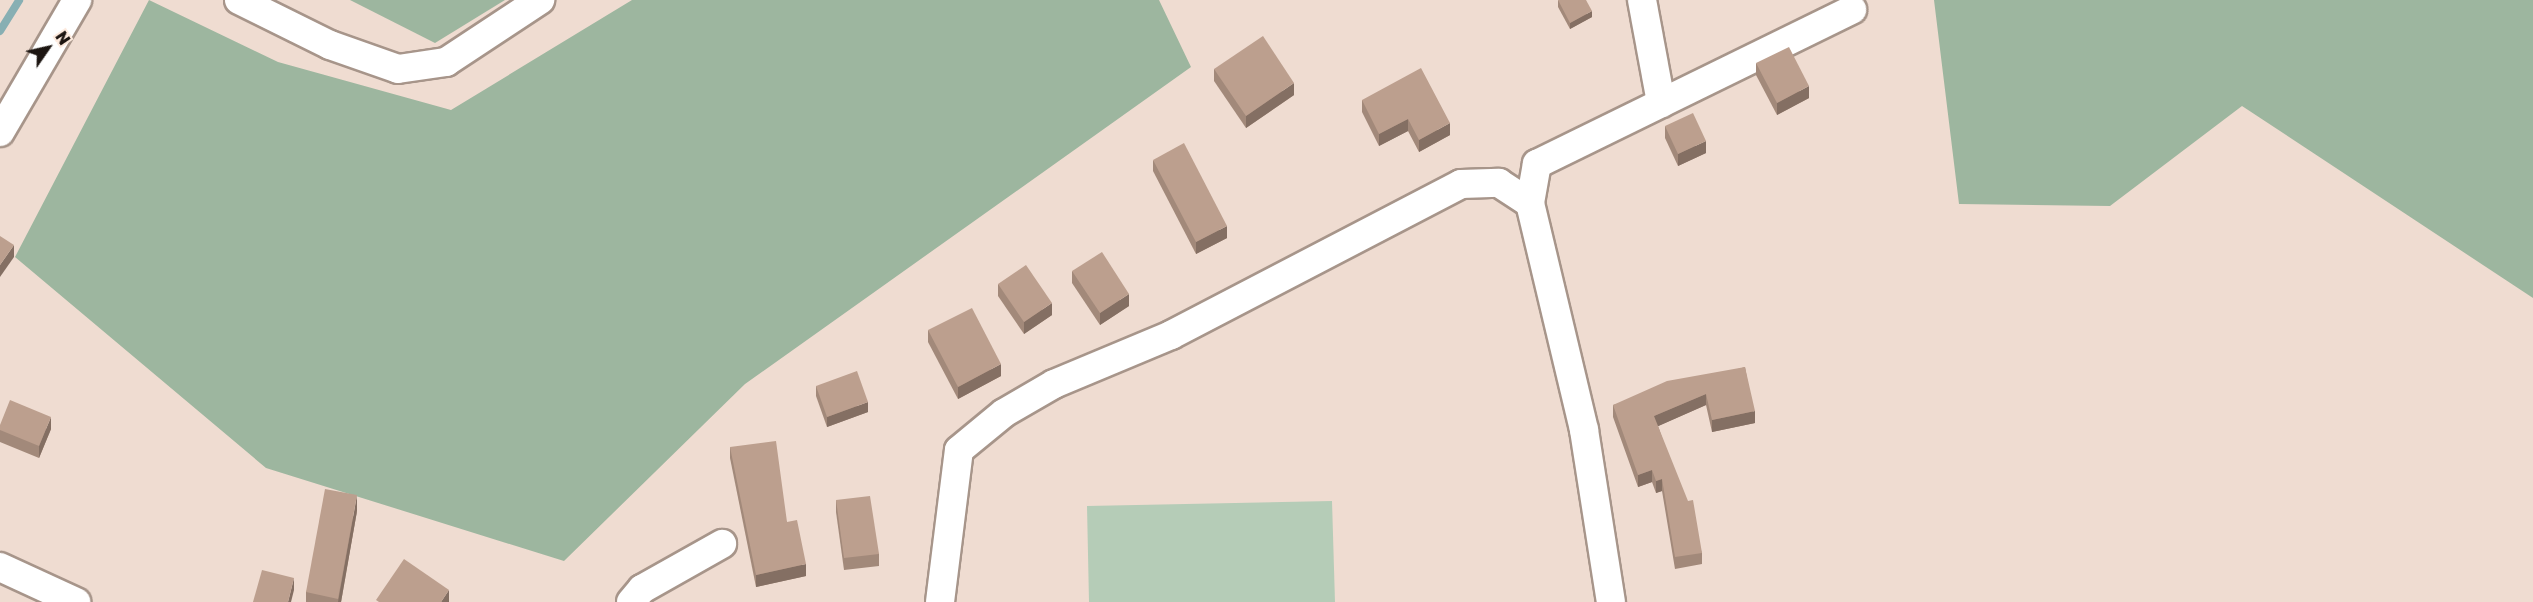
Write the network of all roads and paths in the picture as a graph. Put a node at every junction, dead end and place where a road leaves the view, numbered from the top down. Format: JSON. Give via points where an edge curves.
{"nodes":[{"id":1,"x":77,"y":0,"type":"edge"},
{"id":2,"x":239,"y":0,"type":"edge"},
{"id":3,"x":540,"y":0,"type":"edge"},
{"id":4,"x":1642,"y":0,"type":"edge"},
{"id":5,"x":1852,"y":10,"type":"dead end"},
{"id":6,"x":1661,"y":103,"type":"junction"},
{"id":7,"x":0,"y":132,"type":"edge"},
{"id":8,"x":1530,"y":203,"type":"junction"},
{"id":9,"x":722,"y":544,"type":"dead end"},
{"id":10,"x":0,"y":567,"type":"edge"},
{"id":11,"x":76,"y":602,"type":"edge"},
{"id":12,"x":631,"y":602,"type":"edge"},
{"id":13,"x":940,"y":602,"type":"edge"},
{"id":14,"x":1611,"y":602,"type":"edge"}],
"edges":[{"from":1,"to":7,"type":"street"},
{"from":2,"to":3,"type":"street","via":[[330,45],[398,69],[446,62]]},
{"from":4,"to":6,"type":"street"},
{"from":5,"to":6,"type":"street"},
{"from":6,"to":8,"type":"street","via":[[1537,164]]},
{"from":8,"to":13,"type":"street","via":[[1499,183],[1461,184],[1171,335],[1054,384],[1004,413],[959,450]]},
{"from":8,"to":14,"type":"street","via":[[1584,430]]},
{"from":9,"to":12,"type":"street","via":[[642,589]]},
{"from":10,"to":11,"type":"street"}]}
